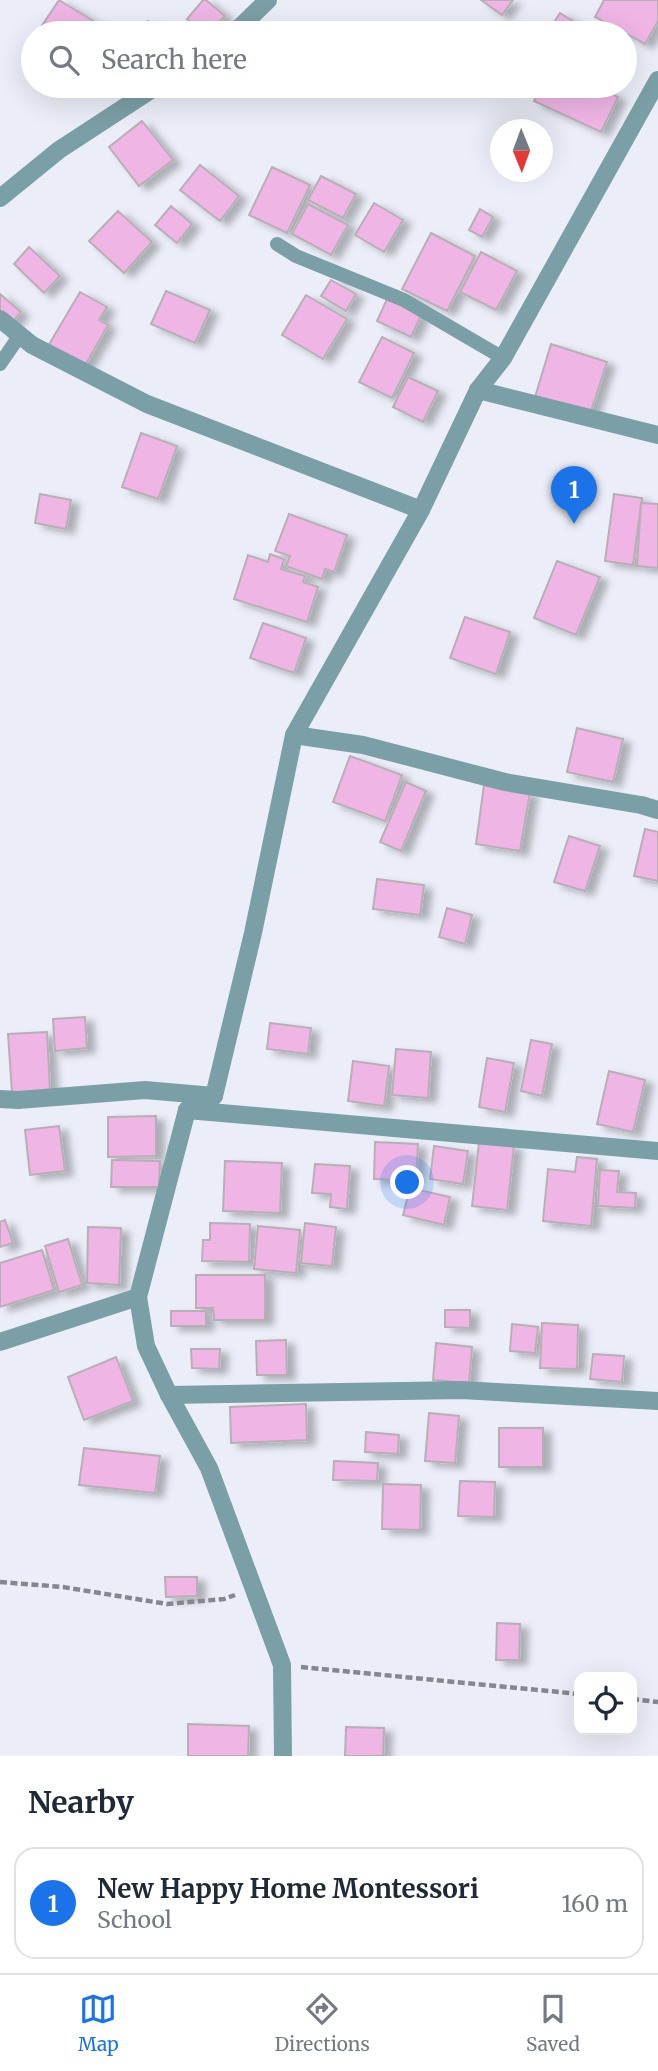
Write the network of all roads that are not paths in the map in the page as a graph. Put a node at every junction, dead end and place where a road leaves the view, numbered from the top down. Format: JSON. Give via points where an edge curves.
{"nodes":[{"id":1,"x":268,"y":0,"type":"edge"},
{"id":2,"x":246,"y":21,"type":"edge"},
{"id":3,"x":658,"y":80,"type":"edge"},
{"id":4,"x":139,"y":98,"type":"edge"},
{"id":5,"x":0,"y":198,"type":"edge"},
{"id":6,"x":277,"y":244,"type":"dead end"},
{"id":7,"x":0,"y":319,"type":"edge"},
{"id":8,"x":20,"y":335,"type":"junction"},
{"id":9,"x":503,"y":358,"type":"junction"},
{"id":10,"x":0,"y":363,"type":"edge"},
{"id":11,"x":478,"y":390,"type":"junction"},
{"id":12,"x":658,"y":435,"type":"edge"},
{"id":13,"x":421,"y":510,"type":"junction"},
{"id":14,"x":294,"y":735,"type":"junction"},
{"id":15,"x":658,"y":810,"type":"edge"},
{"id":16,"x":214,"y":1096,"type":"junction"},
{"id":17,"x":0,"y":1099,"type":"edge"},
{"id":18,"x":187,"y":1110,"type":"junction"},
{"id":19,"x":658,"y":1151,"type":"edge"},
{"id":20,"x":138,"y":1297,"type":"junction"},
{"id":21,"x":0,"y":1342,"type":"edge"},
{"id":22,"x":169,"y":1395,"type":"junction"},
{"id":23,"x":658,"y":1401,"type":"edge"},
{"id":24,"x":283,"y":1756,"type":"edge"}],
"edges":[{"from":1,"to":2,"type":"street"},
{"from":3,"to":9,"type":"street"},
{"from":4,"to":5,"type":"street","via":[[59,150]]},
{"from":6,"to":9,"type":"lane","via":[[404,300]]},
{"from":7,"to":8,"type":"street"},
{"from":8,"to":10,"type":"lane"},
{"from":8,"to":13,"type":"street","via":[[146,404]]},
{"from":9,"to":11,"type":"street"},
{"from":11,"to":12,"type":"street"},
{"from":11,"to":13,"type":"street"},
{"from":13,"to":14,"type":"street"},
{"from":14,"to":15,"type":"street","via":[[363,745],[505,782]]},
{"from":14,"to":16,"type":"street"},
{"from":16,"to":17,"type":"street","via":[[145,1090]]},
{"from":16,"to":18,"type":"street"},
{"from":18,"to":19,"type":"street"},
{"from":18,"to":20,"type":"street"},
{"from":20,"to":21,"type":"street"},
{"from":20,"to":22,"type":"street","via":[[146,1346]]},
{"from":22,"to":23,"type":"street","via":[[461,1390]]},
{"from":22,"to":24,"type":"street","via":[[209,1468],[282,1665]]}]}
